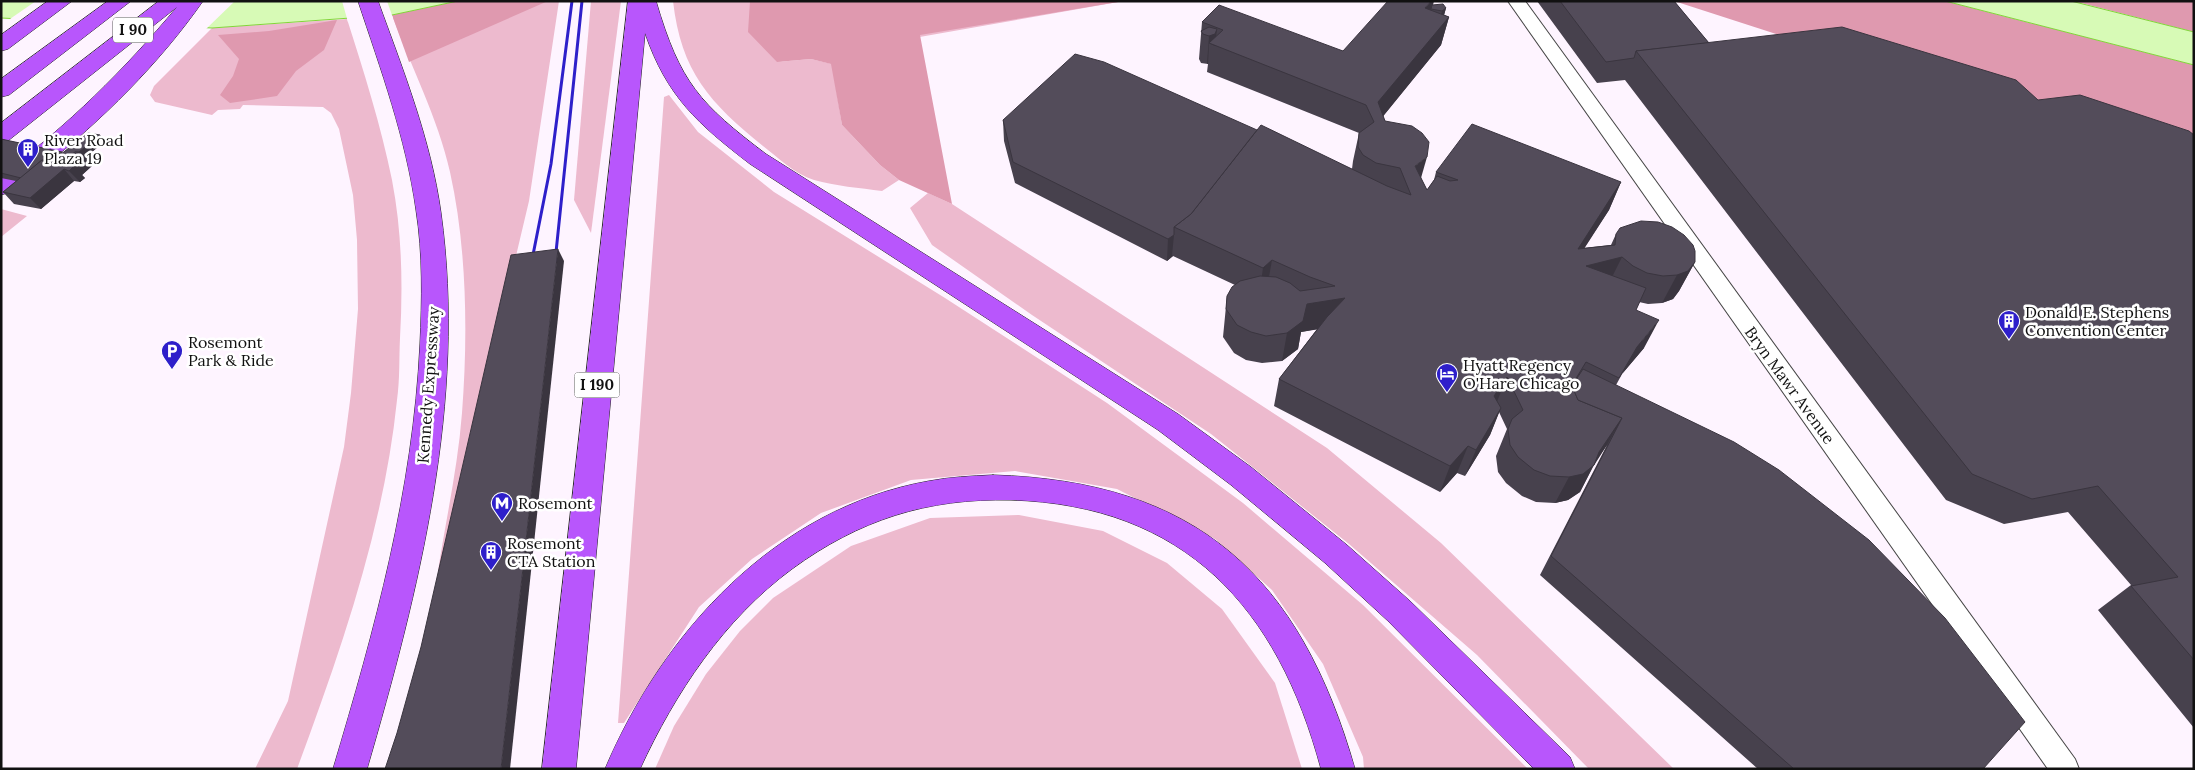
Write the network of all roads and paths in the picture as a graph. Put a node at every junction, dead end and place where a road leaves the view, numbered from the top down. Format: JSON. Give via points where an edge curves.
{"nodes":[{"id":1,"x":62,"y":1,"type":"edge"},
{"id":2,"x":121,"y":1,"type":"edge"},
{"id":3,"x":172,"y":1,"type":"edge"},
{"id":4,"x":193,"y":1,"type":"edge"},
{"id":5,"x":368,"y":1,"type":"edge"},
{"id":6,"x":638,"y":1,"type":"edge"},
{"id":7,"x":646,"y":1,"type":"edge"},
{"id":8,"x":1516,"y":1,"type":"edge"},
{"id":9,"x":1,"y":45,"type":"edge"},
{"id":10,"x":1,"y":90,"type":"edge"},
{"id":11,"x":50,"y":95,"type":"junction"},
{"id":12,"x":1,"y":125,"type":"edge"},
{"id":13,"x":1,"y":135,"type":"edge"},
{"id":14,"x":1,"y":187,"type":"edge"},
{"id":15,"x":350,"y":769,"type":"edge"},
{"id":16,"x":559,"y":769,"type":"edge"},
{"id":17,"x":622,"y":769,"type":"edge"},
{"id":18,"x":1338,"y":769,"type":"edge"},
{"id":19,"x":1558,"y":769,"type":"edge"},
{"id":20,"x":2064,"y":769,"type":"edge"}],
"edges":[{"from":1,"to":9,"type":"highway"},
{"from":2,"to":10,"type":"highway","number":"I 90"},
{"from":3,"to":11,"type":"highway","number":"I 90"},
{"from":4,"to":14,"type":"highway","number":"I 90","via":[[142,63],[64,139]]},
{"from":5,"to":15,"type":"highway","name":"Kennedy Expressway","via":[[418,153],[429,214],[435,279],[432,367],[420,487],[392,624]]},
{"from":6,"to":16,"type":"highway","number":"I 190"},
{"from":7,"to":19,"type":"highway","via":[[663,54],[676,78],[693,104],[718,128],[758,159],[1168,422],[1241,476],[1399,610]]},
{"from":8,"to":20,"type":"street","name":"Bryn Mawr Avenue"},
{"from":11,"to":12,"type":"highway","number":"I 90"},
{"from":11,"to":13,"type":"highway","number":"I 90"},
{"from":17,"to":18,"type":"highway","via":[[637,736],[676,671],[708,630],[765,572],[794,550],[875,508],[902,499],[994,487],[1074,494],[1120,505],[1151,517],[1209,553],[1242,583],[1272,620],[1302,667],[1326,723]]}]}
